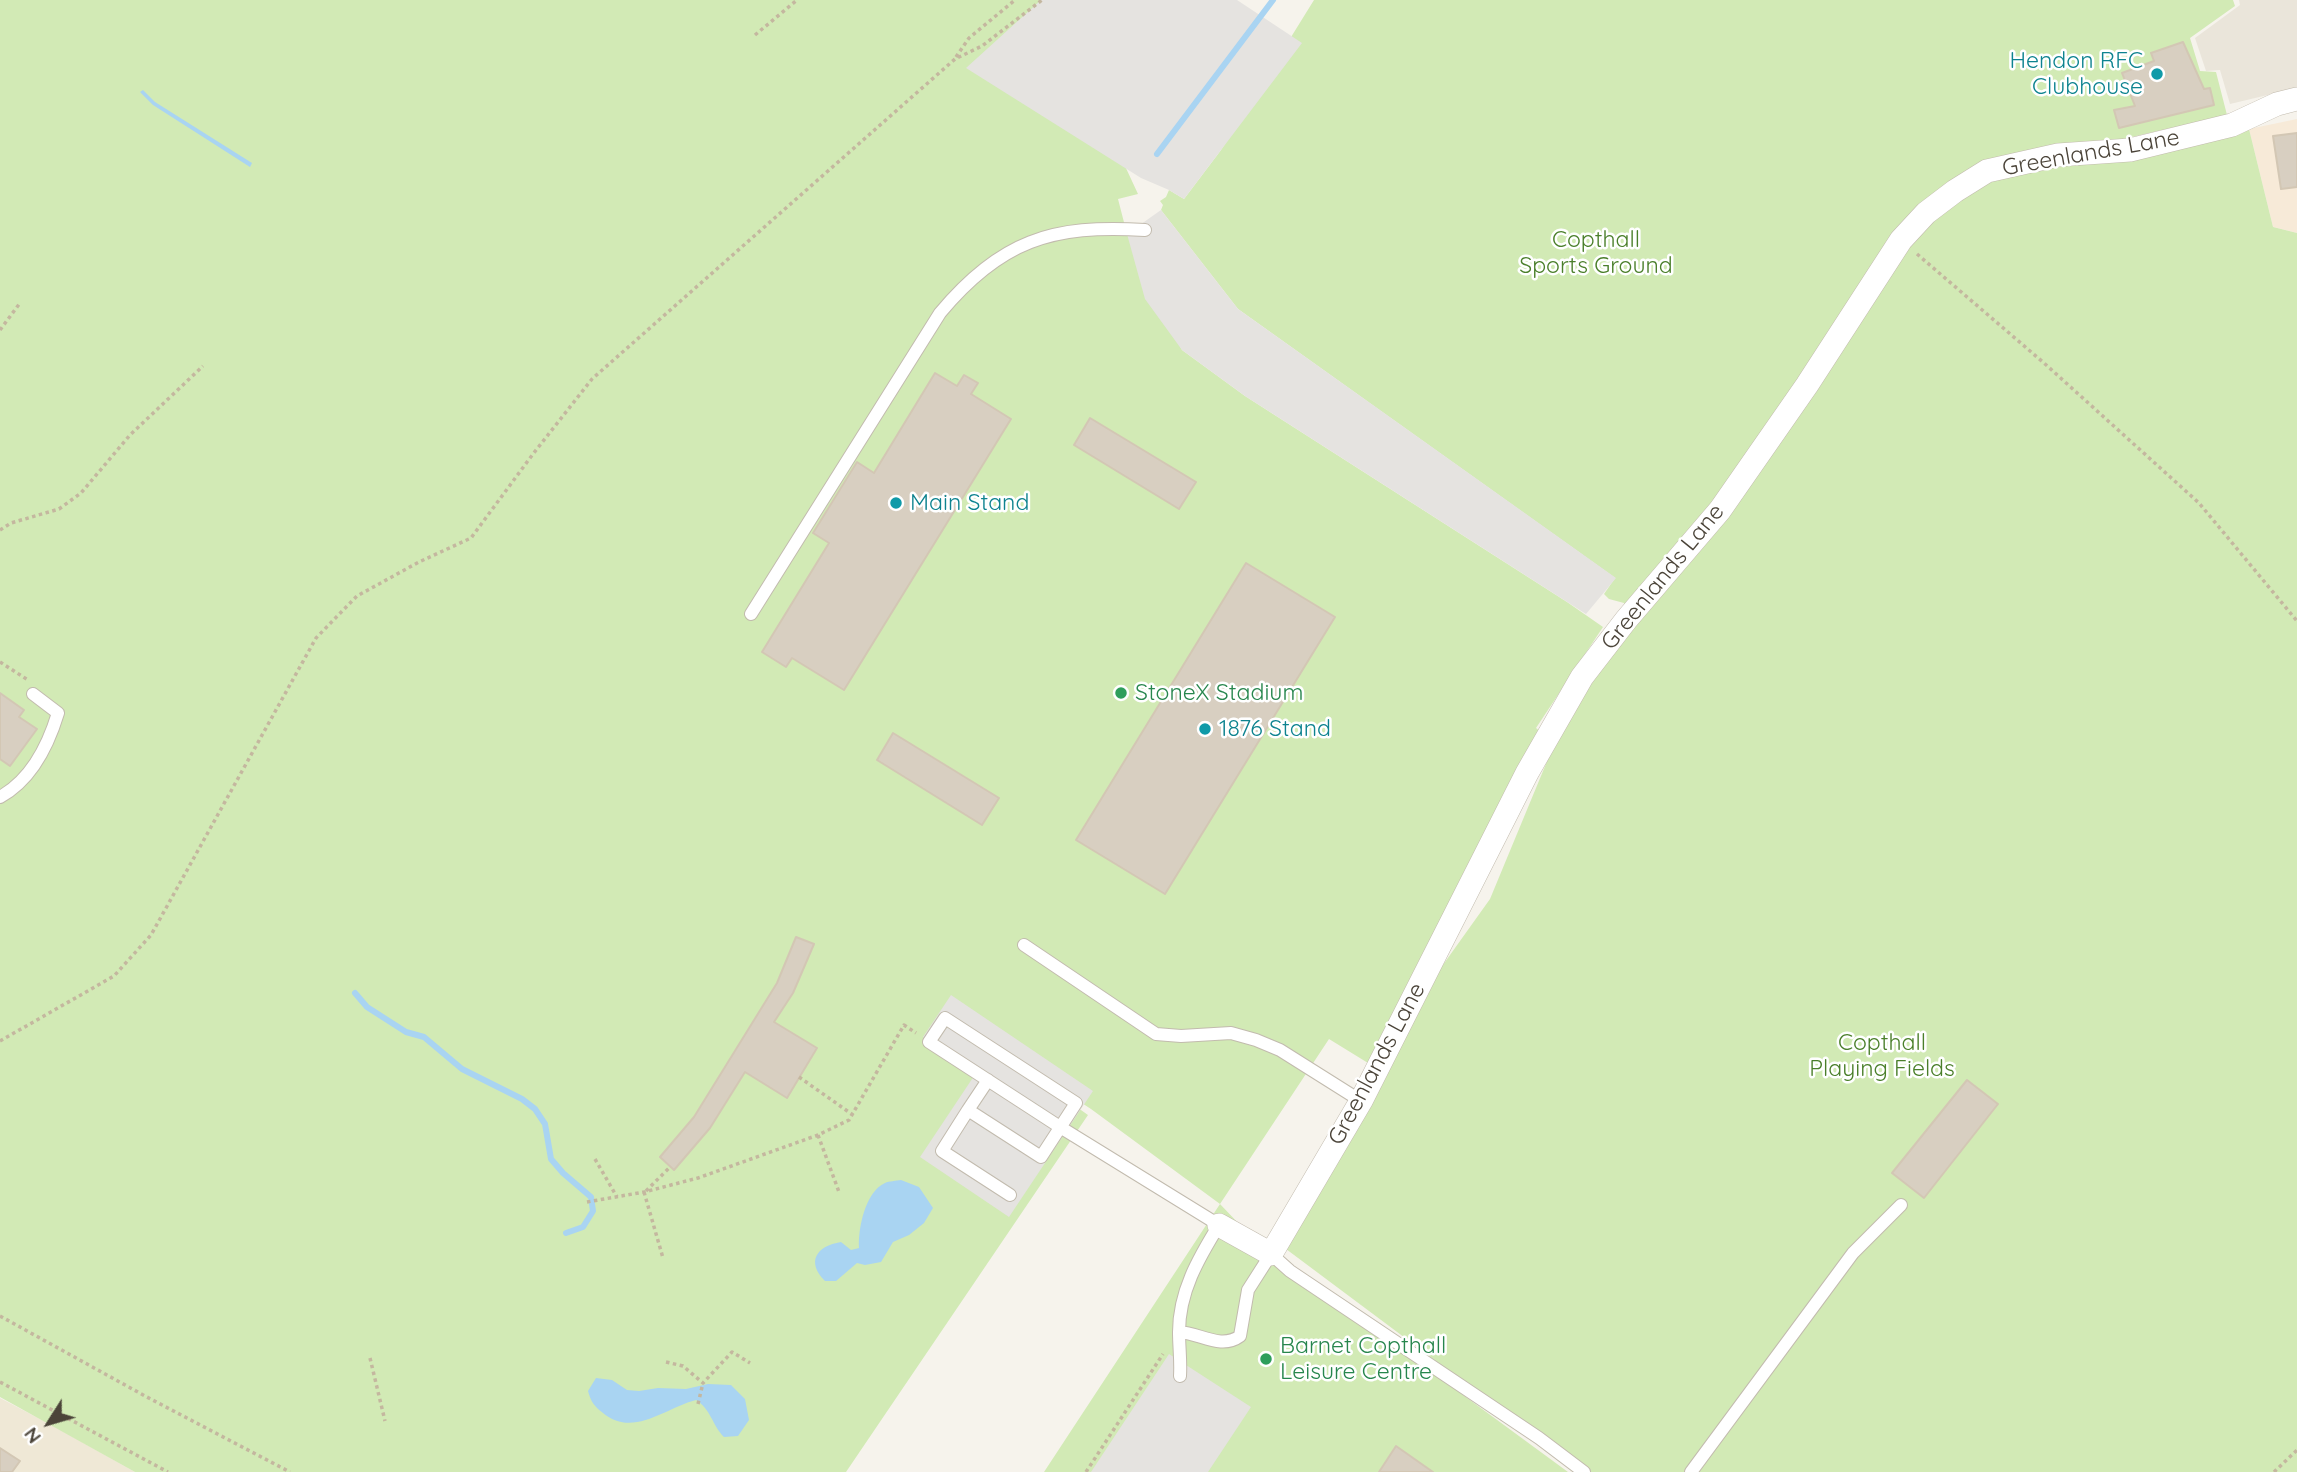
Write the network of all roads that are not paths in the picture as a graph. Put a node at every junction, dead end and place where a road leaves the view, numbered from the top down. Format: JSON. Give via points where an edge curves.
{"nodes":[{"id":1,"x":2297,"y":99,"type":"edge"},
{"id":2,"x":1145,"y":230,"type":"dead end"},
{"id":3,"x":751,"y":614,"type":"dead end"},
{"id":4,"x":33,"y":694,"type":"dead end"},
{"id":5,"x":0,"y":797,"type":"edge"},
{"id":6,"x":1024,"y":945,"type":"dead end"},
{"id":7,"x":988,"y":1080,"type":"junction"},
{"id":8,"x":1361,"y":1101,"type":"junction"},
{"id":9,"x":968,"y":1110,"type":"junction"},
{"id":10,"x":1060,"y":1127,"type":"junction"},
{"id":11,"x":1010,"y":1195,"type":"dead end"},
{"id":12,"x":1902,"y":1205,"type":"dead end"},
{"id":13,"x":1219,"y":1225,"type":"junction"},
{"id":14,"x":1271,"y":1254,"type":"junction"},
{"id":15,"x":1179,"y":1332,"type":"junction"},
{"id":16,"x":1180,"y":1376,"type":"dead end"},
{"id":17,"x":1584,"y":1472,"type":"edge"},
{"id":18,"x":1691,"y":1472,"type":"edge"}],
"edges":[{"from":1,"to":8,"type":"street","name":"Greenlands Lane","via":[[2232,125],[2130,150],[2057,155],[1987,171],[1926,213],[1901,240],[1720,510],[1582,677],[1527,773]]},
{"from":2,"to":3,"type":"lane","via":[[1086,229],[1052,235],[1020,246],[962,287],[940,313]]},
{"from":4,"to":5,"type":"lane","via":[[58,713],[34,765]]},
{"from":6,"to":8,"type":"lane","via":[[1156,1034],[1231,1033],[1256,1040]]},
{"from":7,"to":9,"type":"lane"},
{"from":7,"to":10,"type":"lane"},
{"from":7,"to":10,"type":"lane","via":[[929,1042],[945,1018],[1076,1103]]},
{"from":8,"to":14,"type":"street","name":"Greenlands Lane"},
{"from":9,"to":10,"type":"lane","via":[[1041,1157]]},
{"from":9,"to":11,"type":"lane","via":[[942,1151]]},
{"from":10,"to":13,"type":"lane"},
{"from":12,"to":18,"type":"lane","via":[[1853,1252]]},
{"from":13,"to":14,"type":"street"},
{"from":13,"to":15,"type":"lane","via":[[1184,1290]]},
{"from":14,"to":15,"type":"lane","via":[[1248,1290],[1240,1336],[1223,1343]]},
{"from":14,"to":17,"type":"lane"},
{"from":15,"to":16,"type":"lane"}]}
